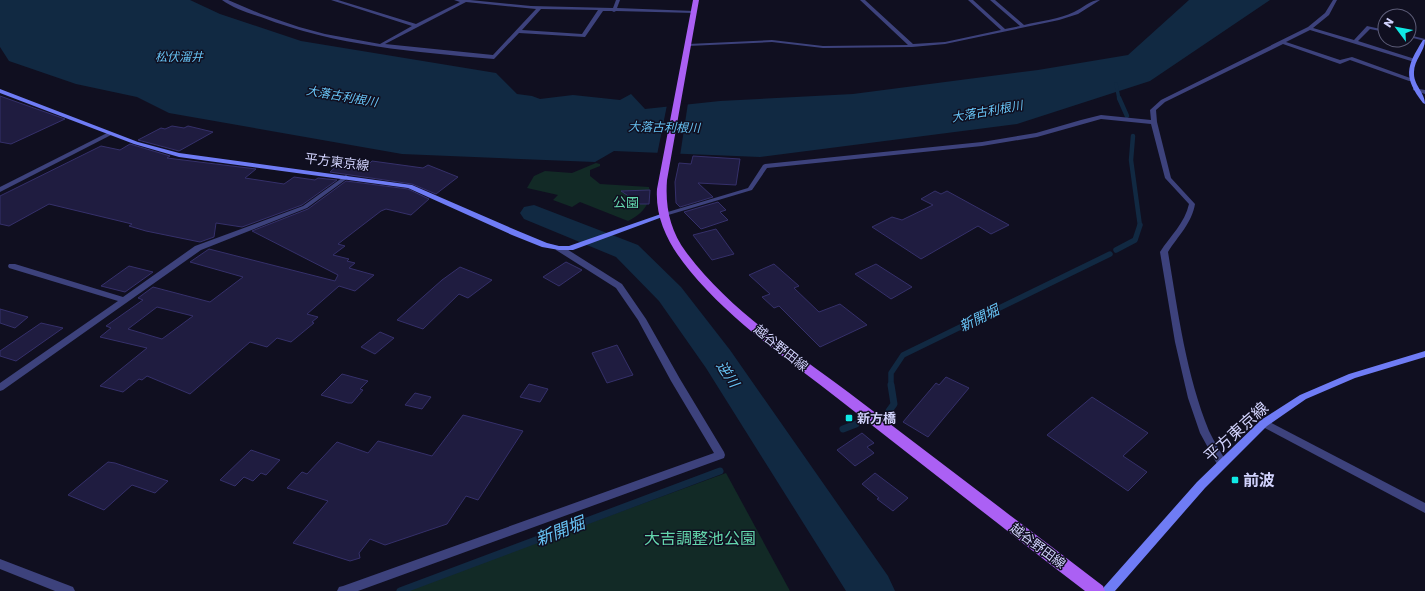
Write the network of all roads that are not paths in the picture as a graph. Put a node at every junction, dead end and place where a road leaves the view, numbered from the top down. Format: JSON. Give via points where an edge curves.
{"nodes":[{"id":1,"x":224,"y":0,"type":"edge"},
{"id":2,"x":333,"y":0,"type":"edge"},
{"id":3,"x":456,"y":0,"type":"edge"},
{"id":4,"x":534,"y":0,"type":"edge"},
{"id":5,"x":618,"y":0,"type":"edge"},
{"id":6,"x":696,"y":0,"type":"edge"},
{"id":7,"x":862,"y":0,"type":"edge"},
{"id":8,"x":970,"y":0,"type":"edge"},
{"id":9,"x":992,"y":0,"type":"edge"},
{"id":10,"x":1098,"y":0,"type":"edge"},
{"id":11,"x":1335,"y":0,"type":"edge"},
{"id":12,"x":466,"y":1,"type":"junction"},
{"id":13,"x":476,"y":1,"type":"edge"},
{"id":14,"x":531,"y":7,"type":"junction"},
{"id":15,"x":540,"y":7,"type":"junction"},
{"id":16,"x":600,"y":10,"type":"junction"},
{"id":17,"x":614,"y":10,"type":"junction"},
{"id":18,"x":694,"y":12,"type":"junction"},
{"id":19,"x":416,"y":26,"type":"junction"},
{"id":20,"x":1023,"y":26,"type":"junction"},
{"id":21,"x":1310,"y":28,"type":"junction"},
{"id":22,"x":1377,"y":29,"type":"edge"},
{"id":23,"x":1004,"y":30,"type":"junction"},
{"id":24,"x":518,"y":31,"type":"junction"},
{"id":25,"x":1283,"y":42,"type":"junction"},
{"id":26,"x":1355,"y":42,"type":"junction"},
{"id":27,"x":1424,"y":43,"type":"edge"},
{"id":28,"x":382,"y":44,"type":"junction"},
{"id":29,"x":688,"y":45,"type":"junction"},
{"id":30,"x":912,"y":46,"type":"junction"},
{"id":31,"x":1413,"y":60,"type":"junction"},
{"id":32,"x":1411,"y":80,"type":"junction"},
{"id":33,"x":1415,"y":89,"type":"junction"},
{"id":34,"x":0,"y":91,"type":"edge"},
{"id":35,"x":1425,"y":92,"type":"edge"},
{"id":36,"x":1425,"y":102,"type":"edge"},
{"id":37,"x":1154,"y":122,"type":"junction"},
{"id":38,"x":110,"y":134,"type":"junction"},
{"id":39,"x":346,"y":177,"type":"junction"},
{"id":40,"x":0,"y":190,"type":"edge"},
{"id":41,"x":663,"y":215,"type":"junction"},
{"id":42,"x":559,"y":248,"type":"junction"},
{"id":43,"x":12,"y":266,"type":"dead end"},
{"id":44,"x":124,"y":300,"type":"junction"},
{"id":45,"x":1425,"y":354,"type":"edge"},
{"id":46,"x":0,"y":388,"type":"edge"},
{"id":47,"x":1264,"y":423,"type":"junction"},
{"id":48,"x":1222,"y":463,"type":"junction"},
{"id":49,"x":1425,"y":508,"type":"edge"},
{"id":50,"x":0,"y":564,"type":"edge"},
{"id":51,"x":69,"y":591,"type":"edge"},
{"id":52,"x":343,"y":591,"type":"edge"},
{"id":53,"x":1097,"y":591,"type":"edge"},
{"id":54,"x":1108,"y":591,"type":"edge"}],
"edges":[{"from":1,"to":28,"type":"street","via":[[272,20],[313,31]]},
{"from":2,"to":19,"type":"street"},
{"from":3,"to":12,"type":"street"},
{"from":4,"to":14,"type":"street"},
{"from":5,"to":17,"type":"street"},
{"from":6,"to":18,"type":"main road","name":"越谷野田線"},
{"from":7,"to":30,"type":"street"},
{"from":8,"to":23,"type":"street"},
{"from":9,"to":20,"type":"street"},
{"from":10,"to":20,"type":"street","via":[[1076,13],[1057,20]]},
{"from":11,"to":21,"type":"street","via":[[1327,14]]},
{"from":12,"to":13,"type":"street"},
{"from":12,"to":19,"type":"street"},
{"from":13,"to":14,"type":"street"},
{"from":14,"to":15,"type":"street"},
{"from":15,"to":16,"type":"street"},
{"from":15,"to":24,"type":"street"},
{"from":16,"to":17,"type":"street"},
{"from":16,"to":24,"type":"street","via":[[582,36]]},
{"from":17,"to":18,"type":"street"},
{"from":18,"to":29,"type":"main road","name":"越谷野田線"},
{"from":19,"to":28,"type":"street"},
{"from":20,"to":23,"type":"street"},
{"from":21,"to":25,"type":"street"},
{"from":21,"to":26,"type":"street"},
{"from":22,"to":26,"type":"street","via":[[1369,27]]},
{"from":23,"to":30,"type":"street","via":[[945,43]]},
{"from":24,"to":28,"type":"street","via":[[494,57]]},
{"from":25,"to":32,"type":"street","via":[[1340,62],[1350,58]]},
{"from":25,"to":37,"type":"street","via":[[1163,101],[1153,110]]},
{"from":26,"to":31,"type":"street"},
{"from":27,"to":31,"type":"main road"},
{"from":29,"to":30,"type":"street","via":[[772,41],[823,47]]},
{"from":29,"to":41,"type":"main road","name":"越谷野田線","via":[[660,198]]},
{"from":31,"to":32,"type":"main road"},
{"from":32,"to":33,"type":"main road"},
{"from":33,"to":35,"type":"street"},
{"from":33,"to":36,"type":"main road"},
{"from":34,"to":38,"type":"main road","name":"平方東京線"},
{"from":37,"to":41,"type":"street","via":[[1101,118],[1037,135],[982,144],[765,166],[750,189]]},
{"from":37,"to":48,"type":"street","via":[[1168,178],[1192,204],[1186,222],[1164,252],[1179,342],[1193,398],[1205,433]]},
{"from":38,"to":39,"type":"main road","name":"平方東京線","via":[[179,155]]},
{"from":38,"to":40,"type":"street"},
{"from":39,"to":42,"type":"main road","name":"平方東京線","via":[[410,186],[515,233]]},
{"from":39,"to":44,"type":"street","via":[[305,207],[198,248]]},
{"from":41,"to":42,"type":"main road","name":"平方東京線","via":[[589,242],[570,248]]},
{"from":41,"to":53,"type":"main road","name":"越谷野田線","via":[[671,235],[686,257],[702,278],[726,301],[816,376]]},
{"from":42,"to":52,"type":"street","via":[[619,286],[642,319],[720,455]]},
{"from":43,"to":44,"type":"street"},
{"from":44,"to":46,"type":"street"},
{"from":45,"to":47,"type":"main road","name":"平方東京線","via":[[1352,376],[1310,394]]},
{"from":47,"to":48,"type":"main road","name":"平方東京線"},
{"from":47,"to":49,"type":"street"},
{"from":48,"to":54,"type":"main road","name":"平方東京線"},
{"from":50,"to":51,"type":"street"}]}
